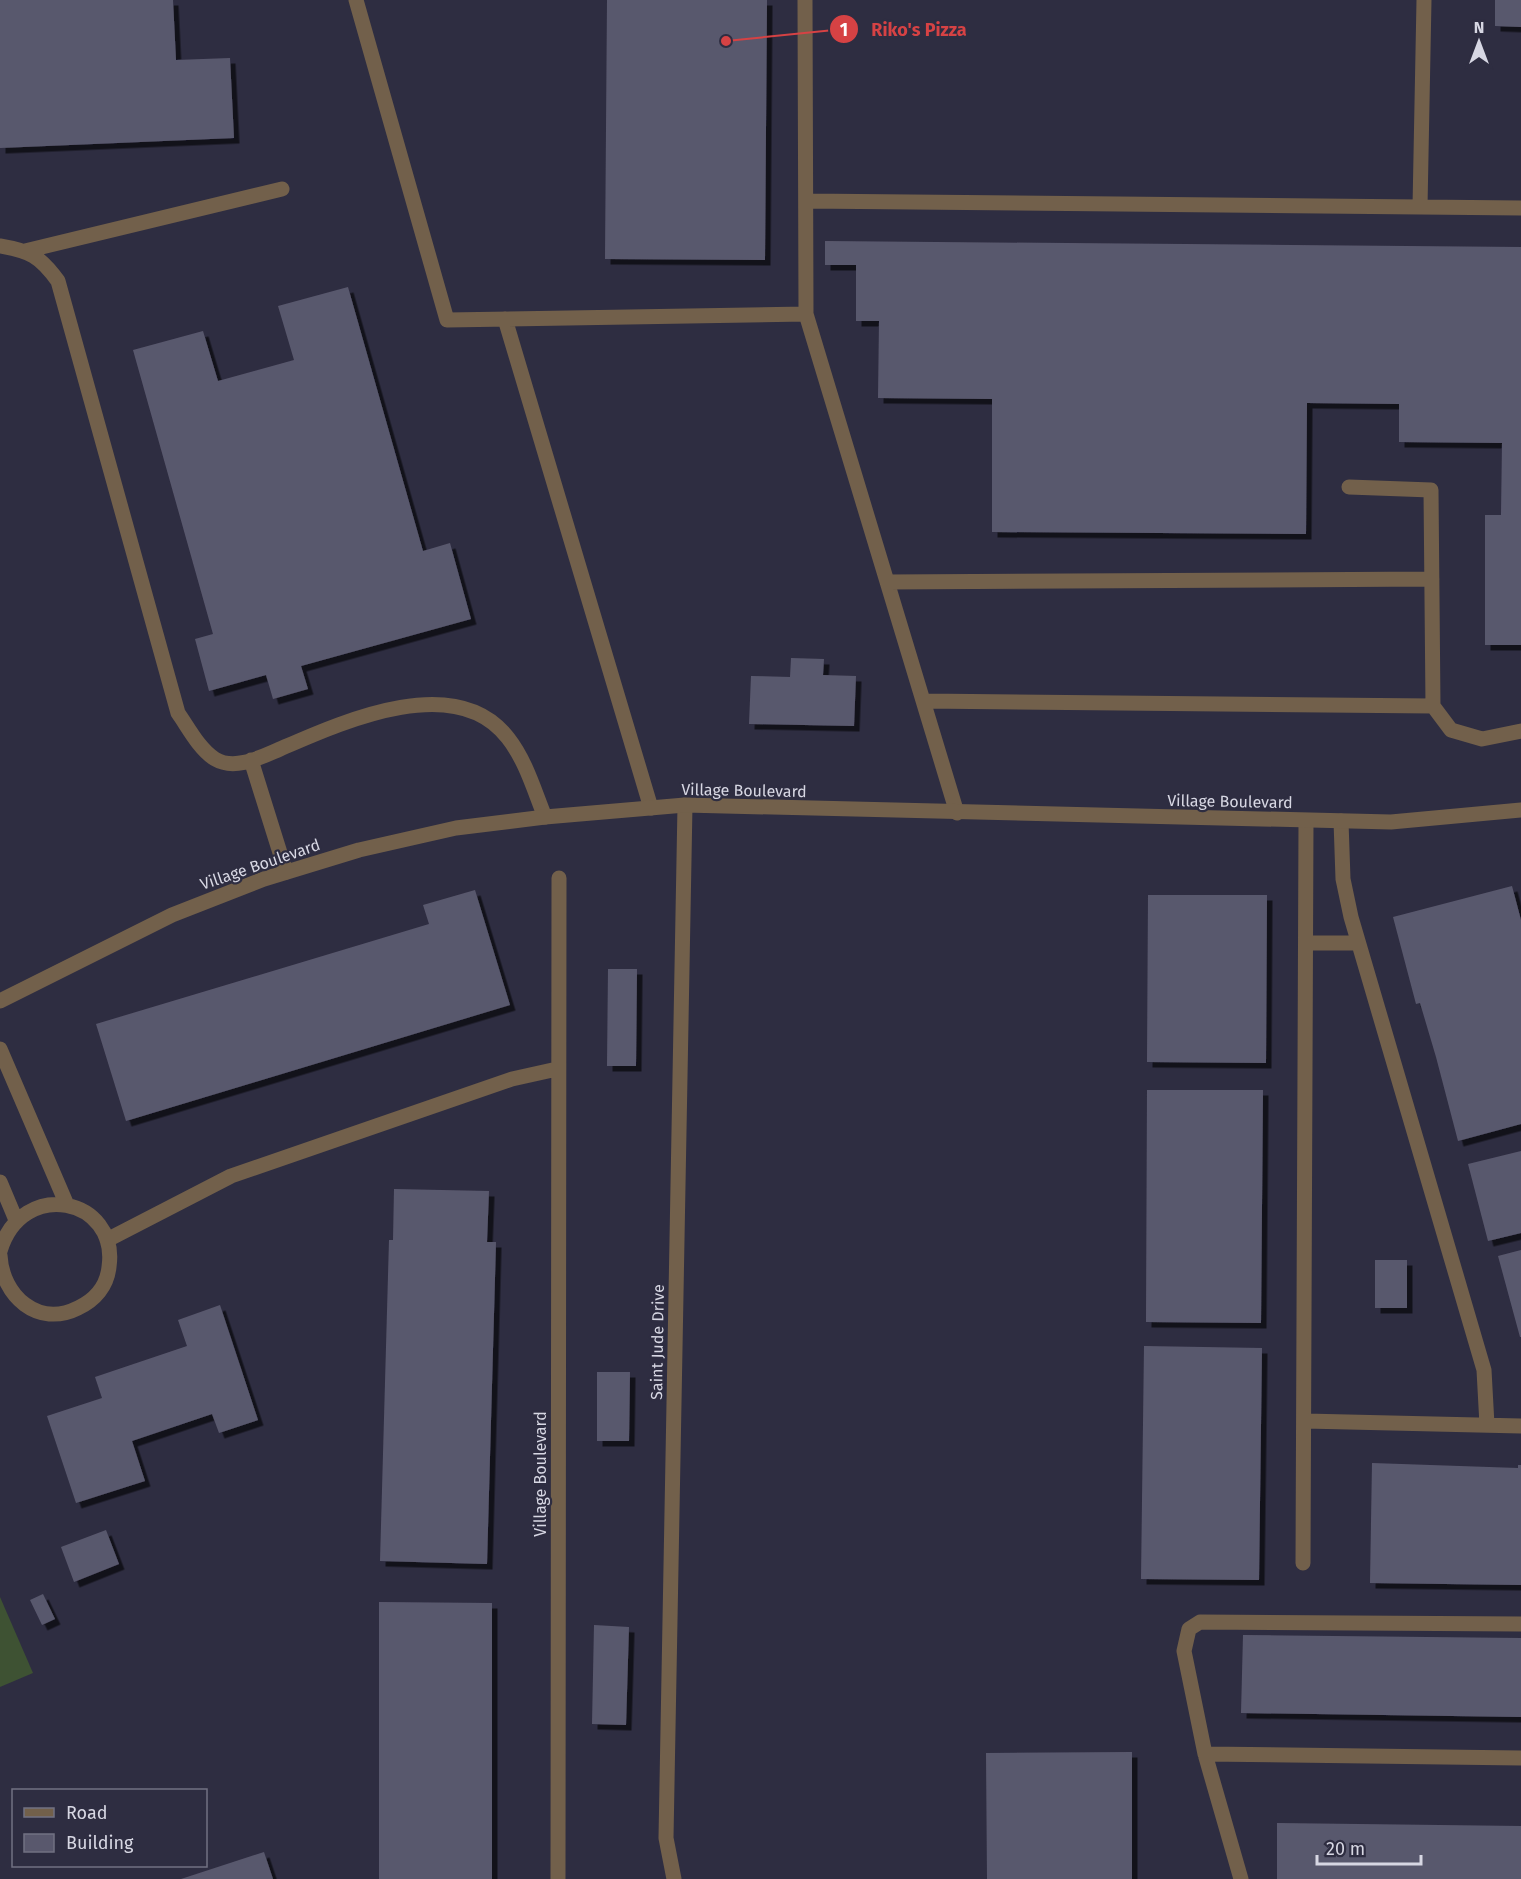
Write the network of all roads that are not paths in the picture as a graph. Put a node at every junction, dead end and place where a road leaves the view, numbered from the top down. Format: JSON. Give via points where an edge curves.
{"nodes":[{"id":1,"x":356,"y":0,"type":"edge"},
{"id":2,"x":805,"y":0,"type":"edge"},
{"id":3,"x":1424,"y":0,"type":"edge"},
{"id":4,"x":282,"y":189,"type":"dead end"},
{"id":5,"x":806,"y":201,"type":"junction"},
{"id":6,"x":1420,"y":207,"type":"junction"},
{"id":7,"x":1521,"y":208,"type":"edge"},
{"id":8,"x":0,"y":246,"type":"edge"},
{"id":9,"x":25,"y":251,"type":"junction"},
{"id":10,"x":806,"y":314,"type":"junction"},
{"id":11,"x":505,"y":319,"type":"junction"},
{"id":12,"x":1349,"y":487,"type":"dead end"},
{"id":13,"x":1432,"y":579,"type":"junction"},
{"id":14,"x":887,"y":582,"type":"junction"},
{"id":15,"x":924,"y":701,"type":"junction"},
{"id":16,"x":1433,"y":706,"type":"junction"},
{"id":17,"x":1521,"y":731,"type":"edge"},
{"id":18,"x":251,"y":760,"type":"junction"},
{"id":19,"x":685,"y":805,"type":"junction"},
{"id":20,"x":651,"y":808,"type":"junction"},
{"id":21,"x":1521,"y":810,"type":"edge"},
{"id":22,"x":957,"y":813,"type":"junction"},
{"id":23,"x":545,"y":816,"type":"junction"},
{"id":24,"x":1306,"y":820,"type":"junction"},
{"id":25,"x":1341,"y":821,"type":"junction"},
{"id":26,"x":286,"y":872,"type":"junction"},
{"id":27,"x":559,"y":878,"type":"dead end"},
{"id":28,"x":1306,"y":943,"type":"junction"},
{"id":29,"x":1358,"y":943,"type":"junction"},
{"id":30,"x":0,"y":1001,"type":"edge"},
{"id":31,"x":0,"y":1049,"type":"edge"},
{"id":32,"x":557,"y":1069,"type":"junction"},
{"id":33,"x":0,"y":1182,"type":"edge"},
{"id":34,"x":67,"y":1205,"type":"junction"},
{"id":35,"x":16,"y":1220,"type":"junction"},
{"id":36,"x":107,"y":1240,"type":"junction"},
{"id":37,"x":0,"y":1253,"type":"edge"},
{"id":38,"x":2,"y":1279,"type":"edge"},
{"id":39,"x":1305,"y":1421,"type":"junction"},
{"id":40,"x":1487,"y":1425,"type":"junction"},
{"id":41,"x":1521,"y":1426,"type":"edge"},
{"id":42,"x":1303,"y":1563,"type":"dead end"},
{"id":43,"x":1521,"y":1624,"type":"edge"},
{"id":44,"x":1205,"y":1754,"type":"junction"},
{"id":45,"x":1521,"y":1758,"type":"edge"},
{"id":46,"x":558,"y":1879,"type":"edge"},
{"id":47,"x":674,"y":1879,"type":"edge"},
{"id":48,"x":1241,"y":1879,"type":"edge"}],
"edges":[{"from":1,"to":11,"type":"street","via":[[447,320]]},
{"from":2,"to":5,"type":"street"},
{"from":3,"to":6,"type":"street"},
{"from":4,"to":9,"type":"street"},
{"from":5,"to":6,"type":"street"},
{"from":5,"to":10,"type":"street"},
{"from":6,"to":7,"type":"street"},
{"from":8,"to":9,"type":"street"},
{"from":9,"to":18,"type":"street","via":[[44,262],[58,281],[178,713],[215,759],[230,764]]},
{"from":10,"to":11,"type":"street"},
{"from":10,"to":14,"type":"street"},
{"from":11,"to":20,"type":"street"},
{"from":12,"to":13,"type":"street","via":[[1431,490]]},
{"from":13,"to":14,"type":"street"},
{"from":13,"to":16,"type":"street"},
{"from":14,"to":15,"type":"street"},
{"from":15,"to":16,"type":"street"},
{"from":15,"to":22,"type":"street"},
{"from":16,"to":17,"type":"street","via":[[1451,730],[1482,740]]},
{"from":18,"to":23,"type":"street","via":[[399,706],[438,704],[461,708],[484,716],[507,737],[522,759]]},
{"from":18,"to":26,"type":"street"},
{"from":19,"to":20,"type":"street","name":"Village Boulevard"},
{"from":19,"to":22,"type":"street","name":"Village Boulevard"},
{"from":19,"to":47,"type":"street","name":"Saint Jude Drive","via":[[666,1838]]},
{"from":20,"to":23,"type":"street","name":"Village Boulevard"},
{"from":21,"to":25,"type":"street","name":"Village Boulevard","via":[[1438,820]]},
{"from":22,"to":24,"type":"street","name":"Village Boulevard"},
{"from":23,"to":26,"type":"street","name":"Village Boulevard","via":[[456,828],[359,850]]},
{"from":24,"to":25,"type":"street","name":"Village Boulevard"},
{"from":24,"to":28,"type":"street"},
{"from":25,"to":29,"type":"street","via":[[1343,879]]},
{"from":26,"to":30,"type":"street","name":"Village Boulevard","via":[[172,915]]},
{"from":27,"to":32,"type":"street","name":"Village Boulevard"},
{"from":28,"to":29,"type":"street"},
{"from":28,"to":39,"type":"street"},
{"from":29,"to":40,"type":"street","via":[[1484,1370]]},
{"from":31,"to":34,"type":"street"},
{"from":32,"to":36,"type":"street","via":[[512,1079],[231,1176]]},
{"from":32,"to":46,"type":"street","name":"Village Boulevard"},
{"from":33,"to":35,"type":"street"},
{"from":34,"to":35,"type":"street","via":[[31,1209]]},
{"from":34,"to":36,"type":"street","via":[[85,1212]]},
{"from":35,"to":37,"type":"street","via":[[5,1235]]},
{"from":36,"to":38,"type":"street","via":[[110,1267],[100,1292],[70,1312],[34,1311],[19,1301]]},
{"from":37,"to":38,"type":"street"},
{"from":39,"to":40,"type":"street"},
{"from":39,"to":42,"type":"street"},
{"from":40,"to":41,"type":"street"},
{"from":43,"to":44,"type":"street","via":[[1200,1622],[1189,1629],[1184,1651]]},
{"from":44,"to":45,"type":"street"},
{"from":44,"to":48,"type":"street"}]}
